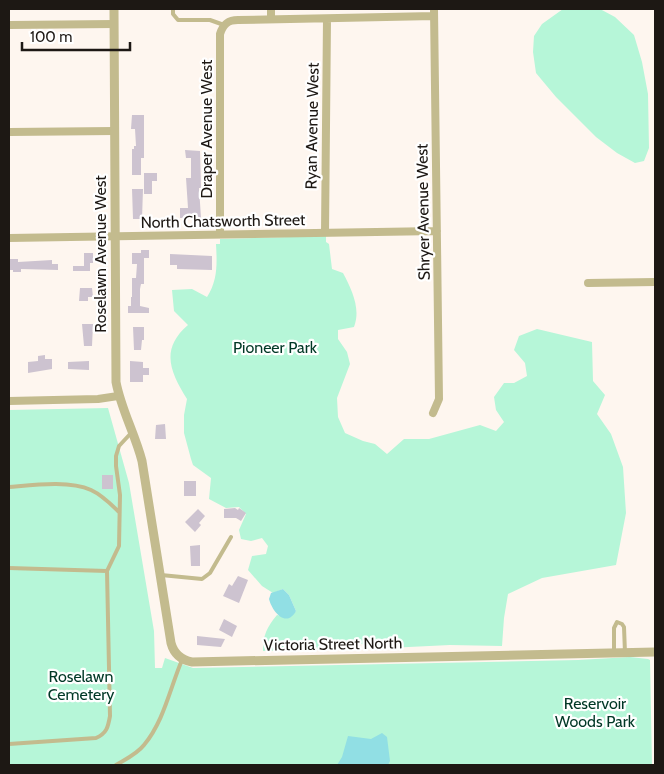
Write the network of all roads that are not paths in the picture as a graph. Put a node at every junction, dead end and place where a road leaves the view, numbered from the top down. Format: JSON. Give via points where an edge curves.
{"nodes":[{"id":1,"x":114,"y":9,"type":"edge"},
{"id":2,"x":173,"y":9,"type":"edge"},
{"id":3,"x":271,"y":9,"type":"edge"},
{"id":4,"x":434,"y":13,"type":"edge"},
{"id":5,"x":271,"y":19,"type":"junction"},
{"id":6,"x":327,"y":19,"type":"junction"},
{"id":7,"x":114,"y":24,"type":"junction"},
{"id":8,"x":9,"y":25,"type":"edge"},
{"id":9,"x":224,"y":25,"type":"junction"},
{"id":10,"x":114,"y":131,"type":"junction"},
{"id":11,"x":9,"y":132,"type":"edge"},
{"id":12,"x":437,"y":231,"type":"junction"},
{"id":13,"x":325,"y":233,"type":"junction"},
{"id":14,"x":220,"y":234,"type":"junction"},
{"id":15,"x":114,"y":236,"type":"junction"},
{"id":16,"x":9,"y":238,"type":"edge"},
{"id":17,"x":655,"y":282,"type":"edge"},
{"id":18,"x":588,"y":283,"type":"dead end"},
{"id":19,"x":118,"y":396,"type":"junction"},
{"id":20,"x":9,"y":400,"type":"edge"},
{"id":21,"x":434,"y":413,"type":"dead end"},
{"id":22,"x":132,"y":431,"type":"junction"},
{"id":23,"x":9,"y":487,"type":"edge"},
{"id":24,"x":119,"y":512,"type":"junction"},
{"id":25,"x":231,"y":537,"type":"dead end"},
{"id":26,"x":9,"y":568,"type":"edge"},
{"id":27,"x":108,"y":571,"type":"junction"},
{"id":28,"x":159,"y":575,"type":"junction"},
{"id":29,"x":655,"y":652,"type":"edge"},
{"id":30,"x":614,"y":653,"type":"junction"},
{"id":31,"x":625,"y":653,"type":"junction"},
{"id":32,"x":182,"y":659,"type":"junction"},
{"id":33,"x":9,"y":744,"type":"edge"},
{"id":34,"x":116,"y":765,"type":"edge"}],
"edges":[{"from":1,"to":7,"type":"street","name":"Roselawn Avenue West"},
{"from":2,"to":9,"type":"lane","via":[[178,20],[210,20]]},
{"from":3,"to":5,"type":"street"},
{"from":4,"to":6,"type":"street"},
{"from":4,"to":12,"type":"street","name":"Shryer Avenue West"},
{"from":5,"to":6,"type":"street"},
{"from":5,"to":9,"type":"street","via":[[232,20]]},
{"from":6,"to":13,"type":"street","name":"Ryan Avenue West"},
{"from":7,"to":8,"type":"street"},
{"from":7,"to":10,"type":"street","name":"Roselawn Avenue West"},
{"from":9,"to":14,"type":"street","name":"Draper Avenue West","via":[[220,34]]},
{"from":10,"to":11,"type":"street"},
{"from":10,"to":15,"type":"street","name":"Roselawn Avenue West"},
{"from":12,"to":13,"type":"street","name":"North Chatsworth Street"},
{"from":12,"to":21,"type":"street","name":"Shryer Avenue West","via":[[439,398]]},
{"from":13,"to":14,"type":"street","name":"North Chatsworth Street"},
{"from":14,"to":15,"type":"street","name":"North Chatsworth Street"},
{"from":15,"to":16,"type":"street","name":"North Chatsworth Street"},
{"from":15,"to":19,"type":"street","name":"Roselawn Avenue West"},
{"from":17,"to":18,"type":"street"},
{"from":19,"to":20,"type":"street"},
{"from":19,"to":22,"type":"street","name":"Roselawn Avenue West"},
{"from":22,"to":24,"type":"lane","via":[[119,446],[116,456]]},
{"from":22,"to":28,"type":"street","name":"Roselawn Avenue West","via":[[142,461]]},
{"from":23,"to":24,"type":"lane","via":[[78,486],[92,490]]},
{"from":24,"to":27,"type":"lane","via":[[119,546]]},
{"from":25,"to":28,"type":"lane","via":[[210,573],[202,579]]},
{"from":26,"to":27,"type":"lane"},
{"from":27,"to":33,"type":"lane","via":[[108,727],[96,738]]},
{"from":28,"to":32,"type":"street","via":[[171,643],[174,652]]},
{"from":29,"to":31,"type":"street","name":"Victoria Street North"},
{"from":30,"to":31,"type":"street","name":"Victoria Street North"},
{"from":30,"to":31,"type":"lane","via":[[617,622],[624,627]]},
{"from":30,"to":32,"type":"street","name":"Victoria Street North","via":[[192,662]]},
{"from":32,"to":34,"type":"lane","via":[[165,706],[145,744]]}]}
